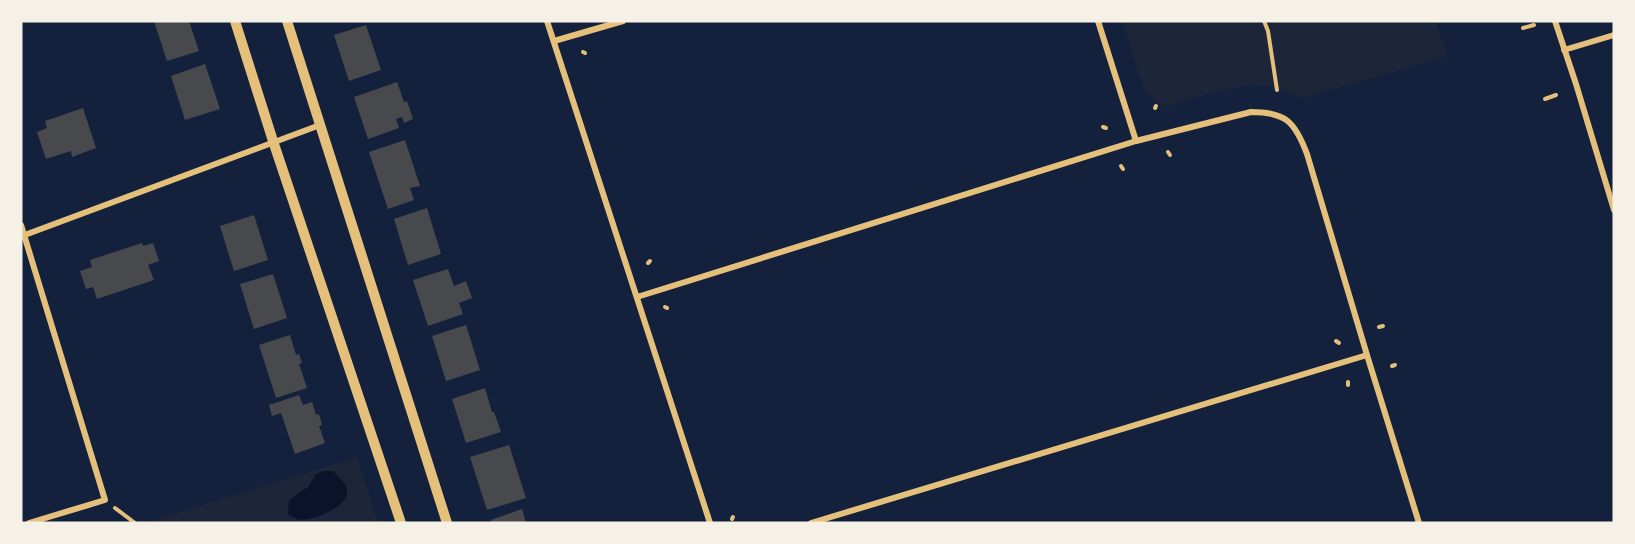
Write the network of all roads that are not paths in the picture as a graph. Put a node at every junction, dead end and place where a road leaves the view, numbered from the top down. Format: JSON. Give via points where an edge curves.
{"nodes":[{"id":1,"x":235,"y":21,"type":"edge"},
{"id":2,"x":287,"y":21,"type":"edge"},
{"id":3,"x":547,"y":21,"type":"edge"},
{"id":4,"x":622,"y":21,"type":"edge"},
{"id":5,"x":1098,"y":21,"type":"edge"},
{"id":6,"x":1555,"y":21,"type":"edge"},
{"id":7,"x":1614,"y":35,"type":"edge"},
{"id":8,"x":554,"y":41,"type":"junction"},
{"id":9,"x":1564,"y":50,"type":"junction"},
{"id":10,"x":320,"y":125,"type":"junction"},
{"id":11,"x":273,"y":141,"type":"junction"},
{"id":12,"x":1136,"y":141,"type":"junction"},
{"id":13,"x":1614,"y":210,"type":"edge"},
{"id":14,"x":21,"y":225,"type":"edge"},
{"id":15,"x":23,"y":235,"type":"edge"},
{"id":16,"x":637,"y":297,"type":"junction"},
{"id":17,"x":1367,"y":355,"type":"junction"},
{"id":18,"x":29,"y":523,"type":"edge"},
{"id":19,"x":401,"y":523,"type":"edge"},
{"id":20,"x":447,"y":523,"type":"edge"},
{"id":21,"x":710,"y":523,"type":"edge"},
{"id":22,"x":811,"y":523,"type":"edge"},
{"id":23,"x":1419,"y":523,"type":"edge"}],
"edges":[{"from":1,"to":11,"type":"street"},
{"from":2,"to":10,"type":"street"},
{"from":3,"to":8,"type":"street"},
{"from":4,"to":8,"type":"street"},
{"from":5,"to":12,"type":"street"},
{"from":6,"to":9,"type":"street"},
{"from":7,"to":9,"type":"street"},
{"from":8,"to":16,"type":"street"},
{"from":9,"to":13,"type":"street"},
{"from":10,"to":11,"type":"street"},
{"from":10,"to":20,"type":"street"},
{"from":11,"to":15,"type":"street"},
{"from":11,"to":19,"type":"street"},
{"from":12,"to":16,"type":"street"},
{"from":12,"to":17,"type":"street","via":[[1251,112],[1269,112],[1287,120],[1299,134],[1307,154]]},
{"from":14,"to":15,"type":"street"},
{"from":15,"to":18,"type":"street","via":[[105,500]]},
{"from":16,"to":21,"type":"street"},
{"from":17,"to":22,"type":"street"},
{"from":17,"to":23,"type":"street"}]}
